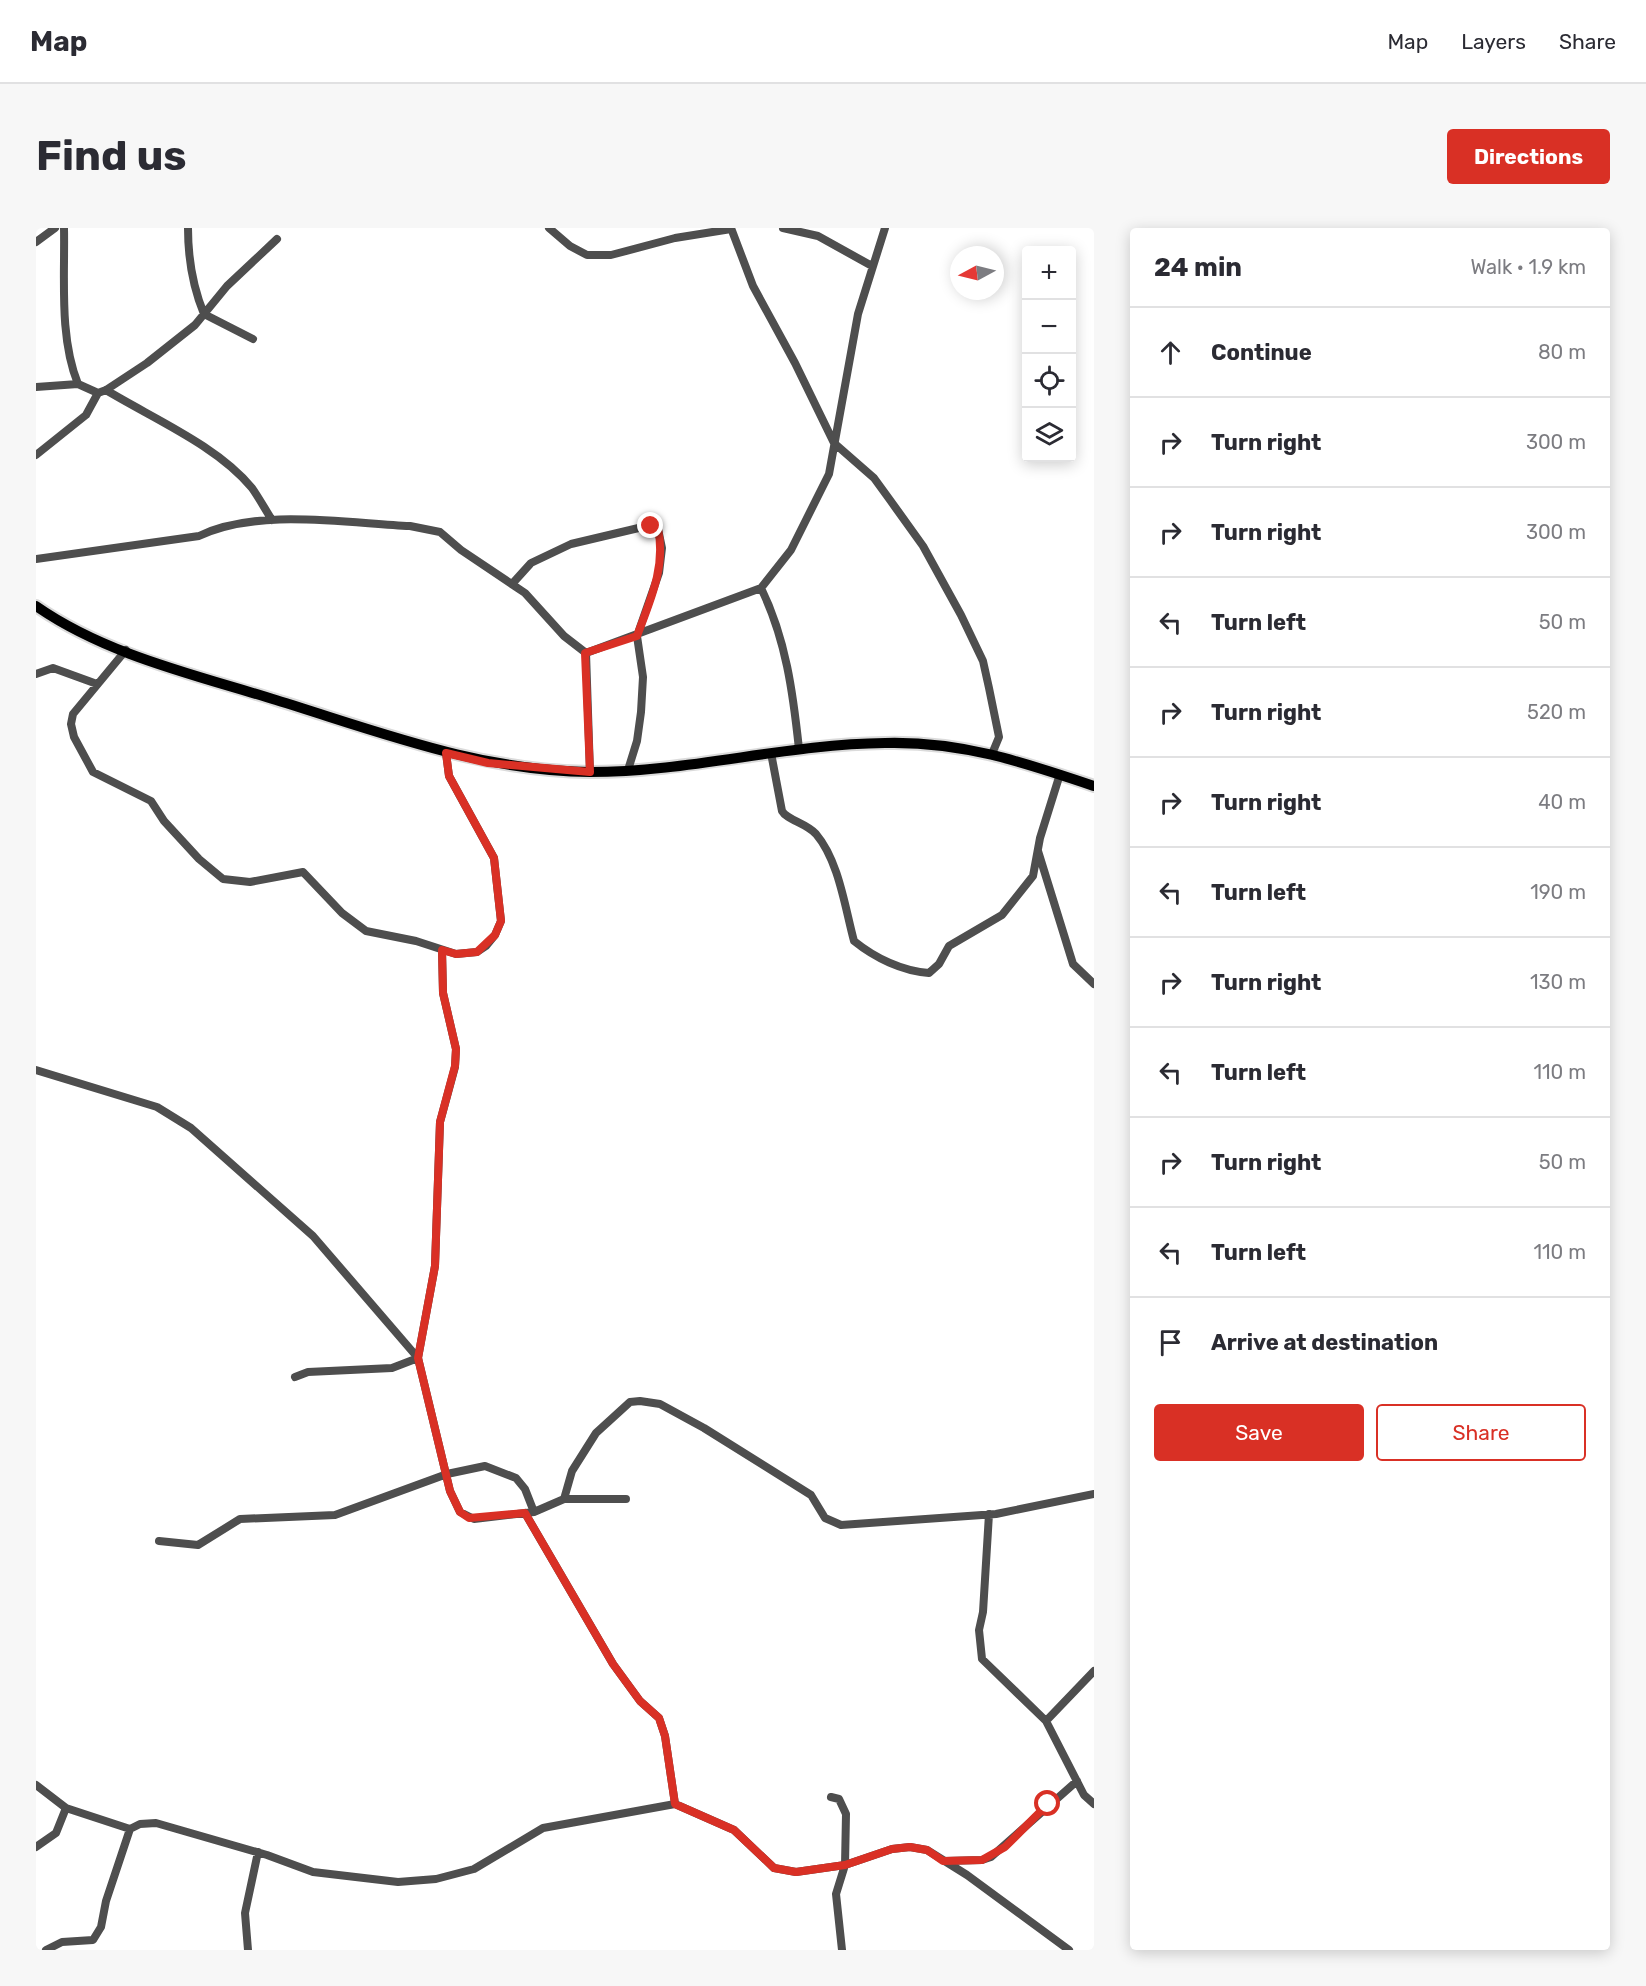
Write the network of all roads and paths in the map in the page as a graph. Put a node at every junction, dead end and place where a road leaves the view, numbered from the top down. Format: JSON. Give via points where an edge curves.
{"nodes":[{"id":1,"x":55,"y":228,"type":"edge"},
{"id":2,"x":64,"y":228,"type":"edge"},
{"id":3,"x":188,"y":228,"type":"edge"},
{"id":4,"x":549,"y":228,"type":"edge"},
{"id":5,"x":783,"y":228,"type":"edge"},
{"id":6,"x":885,"y":228,"type":"edge"},
{"id":7,"x":731,"y":229,"type":"edge"},
{"id":8,"x":277,"y":239,"type":"dead end"},
{"id":9,"x":36,"y":242,"type":"edge"},
{"id":10,"x":872,"y":266,"type":"junction"},
{"id":11,"x":204,"y":314,"type":"junction"},
{"id":12,"x":253,"y":339,"type":"dead end"},
{"id":13,"x":78,"y":384,"type":"junction"},
{"id":14,"x":36,"y":387,"type":"edge"},
{"id":15,"x":102,"y":391,"type":"junction"},
{"id":16,"x":834,"y":443,"type":"junction"},
{"id":17,"x":36,"y":455,"type":"edge"},
{"id":18,"x":272,"y":520,"type":"junction"},
{"id":19,"x":36,"y":559,"type":"edge"},
{"id":20,"x":512,"y":584,"type":"junction"},
{"id":21,"x":760,"y":588,"type":"junction"},
{"id":22,"x":36,"y":606,"type":"edge"},
{"id":23,"x":637,"y":636,"type":"junction"},
{"id":24,"x":126,"y":650,"type":"junction"},
{"id":25,"x":585,"y":653,"type":"junction"},
{"id":26,"x":36,"y":674,"type":"edge"},
{"id":27,"x":97,"y":684,"type":"junction"},
{"id":28,"x":799,"y":749,"type":"junction"},
{"id":29,"x":446,"y":753,"type":"junction"},
{"id":30,"x":771,"y":753,"type":"junction"},
{"id":31,"x":992,"y":754,"type":"junction"},
{"id":32,"x":628,"y":770,"type":"junction"},
{"id":33,"x":590,"y":772,"type":"junction"},
{"id":34,"x":1060,"y":774,"type":"junction"},
{"id":35,"x":1094,"y":786,"type":"edge"},
{"id":36,"x":1038,"y":851,"type":"junction"},
{"id":37,"x":442,"y":950,"type":"junction"},
{"id":38,"x":1094,"y":984,"type":"edge"},
{"id":39,"x":36,"y":1070,"type":"edge"},
{"id":40,"x":418,"y":1358,"type":"junction"},
{"id":41,"x":295,"y":1377,"type":"dead end"},
{"id":42,"x":447,"y":1474,"type":"junction"},
{"id":43,"x":1094,"y":1494,"type":"edge"},
{"id":44,"x":564,"y":1499,"type":"junction"},
{"id":45,"x":626,"y":1499,"type":"dead end"},
{"id":46,"x":529,"y":1513,"type":"junction"},
{"id":47,"x":989,"y":1514,"type":"junction"},
{"id":48,"x":159,"y":1541,"type":"dead end"},
{"id":49,"x":1094,"y":1671,"type":"edge"},
{"id":50,"x":1046,"y":1721,"type":"junction"},
{"id":51,"x":1077,"y":1781,"type":"junction"},
{"id":52,"x":36,"y":1785,"type":"edge"},
{"id":53,"x":831,"y":1797,"type":"dead end"},
{"id":54,"x":675,"y":1804,"type":"junction"},
{"id":55,"x":1094,"y":1804,"type":"edge"},
{"id":56,"x":66,"y":1808,"type":"junction"},
{"id":57,"x":130,"y":1829,"type":"junction"},
{"id":58,"x":36,"y":1847,"type":"edge"},
{"id":59,"x":258,"y":1852,"type":"junction"},
{"id":60,"x":943,"y":1861,"type":"junction"},
{"id":61,"x":845,"y":1865,"type":"junction"},
{"id":62,"x":46,"y":1950,"type":"edge"},
{"id":63,"x":248,"y":1950,"type":"edge"},
{"id":64,"x":842,"y":1950,"type":"edge"},
{"id":65,"x":1069,"y":1950,"type":"edge"}],
"edges":[{"from":1,"to":9,"type":"street"},
{"from":2,"to":13,"type":"street","via":[[70,364]]},
{"from":3,"to":11,"type":"street","via":[[193,288]]},
{"from":4,"to":7,"type":"street","via":[[587,255],[611,255],[675,238]]},
{"from":5,"to":10,"type":"street","via":[[826,239]]},
{"from":6,"to":10,"type":"street"},
{"from":7,"to":16,"type":"street","via":[[767,317],[795,363]]},
{"from":8,"to":11,"type":"street","via":[[227,286]]},
{"from":10,"to":16,"type":"street","via":[[858,314]]},
{"from":11,"to":12,"type":"street"},
{"from":11,"to":15,"type":"street","via":[[147,363]]},
{"from":13,"to":14,"type":"street"},
{"from":13,"to":15,"type":"street"},
{"from":15,"to":17,"type":"street","via":[[86,415]]},
{"from":15,"to":18,"type":"street","via":[[208,451],[252,488]]},
{"from":16,"to":21,"type":"street","via":[[829,474],[791,550]]},
{"from":16,"to":31,"type":"street","via":[[874,478],[923,546],[961,615],[983,661],[999,737]]},
{"from":18,"to":19,"type":"street","via":[[216,527],[199,536]]},
{"from":18,"to":20,"type":"street","via":[[410,526],[440,531]]},
{"from":20,"to":23,"type":"street","via":[[531,563],[571,544],[651,526],[658,529],[662,548],[659,573]]},
{"from":20,"to":25,"type":"street"},
{"from":21,"to":23,"type":"street"},
{"from":21,"to":28,"type":"street","via":[[779,632],[792,687]]},
{"from":22,"to":24,"type":"main road","via":[[89,636]]},
{"from":23,"to":25,"type":"street"},
{"from":23,"to":32,"type":"street","via":[[641,712]]},
{"from":24,"to":27,"type":"street"},
{"from":24,"to":29,"type":"main road","via":[[169,667]]},
{"from":25,"to":33,"type":"street"},
{"from":26,"to":27,"type":"street","via":[[53,668]]},
{"from":27,"to":37,"type":"street","via":[[73,714],[71,724],[83,759],[104,780],[151,801],[199,859],[223,879],[250,882],[303,872],[342,913],[366,931]]},
{"from":28,"to":30,"type":"main road"},
{"from":28,"to":31,"type":"main road","via":[[887,742],[958,747]]},
{"from":29,"to":33,"type":"main road","via":[[488,763]]},
{"from":29,"to":37,"type":"street","via":[[449,776],[494,858],[501,921],[495,935],[477,952],[456,954]]},
{"from":30,"to":32,"type":"main road"},
{"from":30,"to":36,"type":"street","via":[[782,811],[804,823],[826,849],[854,940],[865,950],[909,972],[929,973],[949,946],[1002,915],[1033,876]]},
{"from":31,"to":34,"type":"main road"},
{"from":32,"to":33,"type":"main road"},
{"from":34,"to":35,"type":"main road"},
{"from":34,"to":36,"type":"street"},
{"from":36,"to":38,"type":"street","via":[[1073,964]]},
{"from":37,"to":40,"type":"street","via":[[443,993],[456,1049],[455,1066],[440,1122],[435,1266]]},
{"from":39,"to":40,"type":"street","via":[[157,1107],[191,1128],[313,1236]]},
{"from":40,"to":41,"type":"street","via":[[384,1369],[308,1372]]},
{"from":40,"to":42,"type":"street"},
{"from":42,"to":46,"type":"street","via":[[485,1466],[505,1472],[525,1489]]},
{"from":42,"to":46,"type":"street","via":[[457,1507],[469,1518]]},
{"from":42,"to":48,"type":"street","via":[[335,1515],[240,1519],[198,1545]]},
{"from":43,"to":47,"type":"street"},
{"from":44,"to":45,"type":"street"},
{"from":44,"to":46,"type":"street"},
{"from":44,"to":47,"type":"street","via":[[572,1471],[596,1433],[630,1402],[640,1401],[660,1404],[704,1428],[811,1495],[825,1518],[841,1525]]},
{"from":46,"to":54,"type":"street","via":[[613,1664],[640,1701],[659,1718]]},
{"from":47,"to":50,"type":"street","via":[[979,1630],[982,1659]]},
{"from":49,"to":50,"type":"street"},
{"from":50,"to":51,"type":"street"},
{"from":51,"to":55,"type":"street"},
{"from":51,"to":60,"type":"street","via":[[991,1857]]},
{"from":52,"to":56,"type":"street"},
{"from":53,"to":61,"type":"street","via":[[840,1799],[846,1814]]},
{"from":54,"to":59,"type":"street","via":[[543,1828],[474,1869],[436,1879],[398,1882],[332,1876]]},
{"from":54,"to":61,"type":"street","via":[[734,1830],[774,1868],[796,1872]]},
{"from":56,"to":57,"type":"street"},
{"from":56,"to":58,"type":"street","via":[[56,1833]]},
{"from":57,"to":59,"type":"street","via":[[156,1823]]},
{"from":57,"to":62,"type":"street","via":[[101,1927],[93,1940],[62,1942]]},
{"from":59,"to":63,"type":"street","via":[[245,1913]]},
{"from":60,"to":61,"type":"street","via":[[927,1850],[910,1847]]},
{"from":60,"to":65,"type":"street"},
{"from":61,"to":64,"type":"street","via":[[836,1894]]}]}
